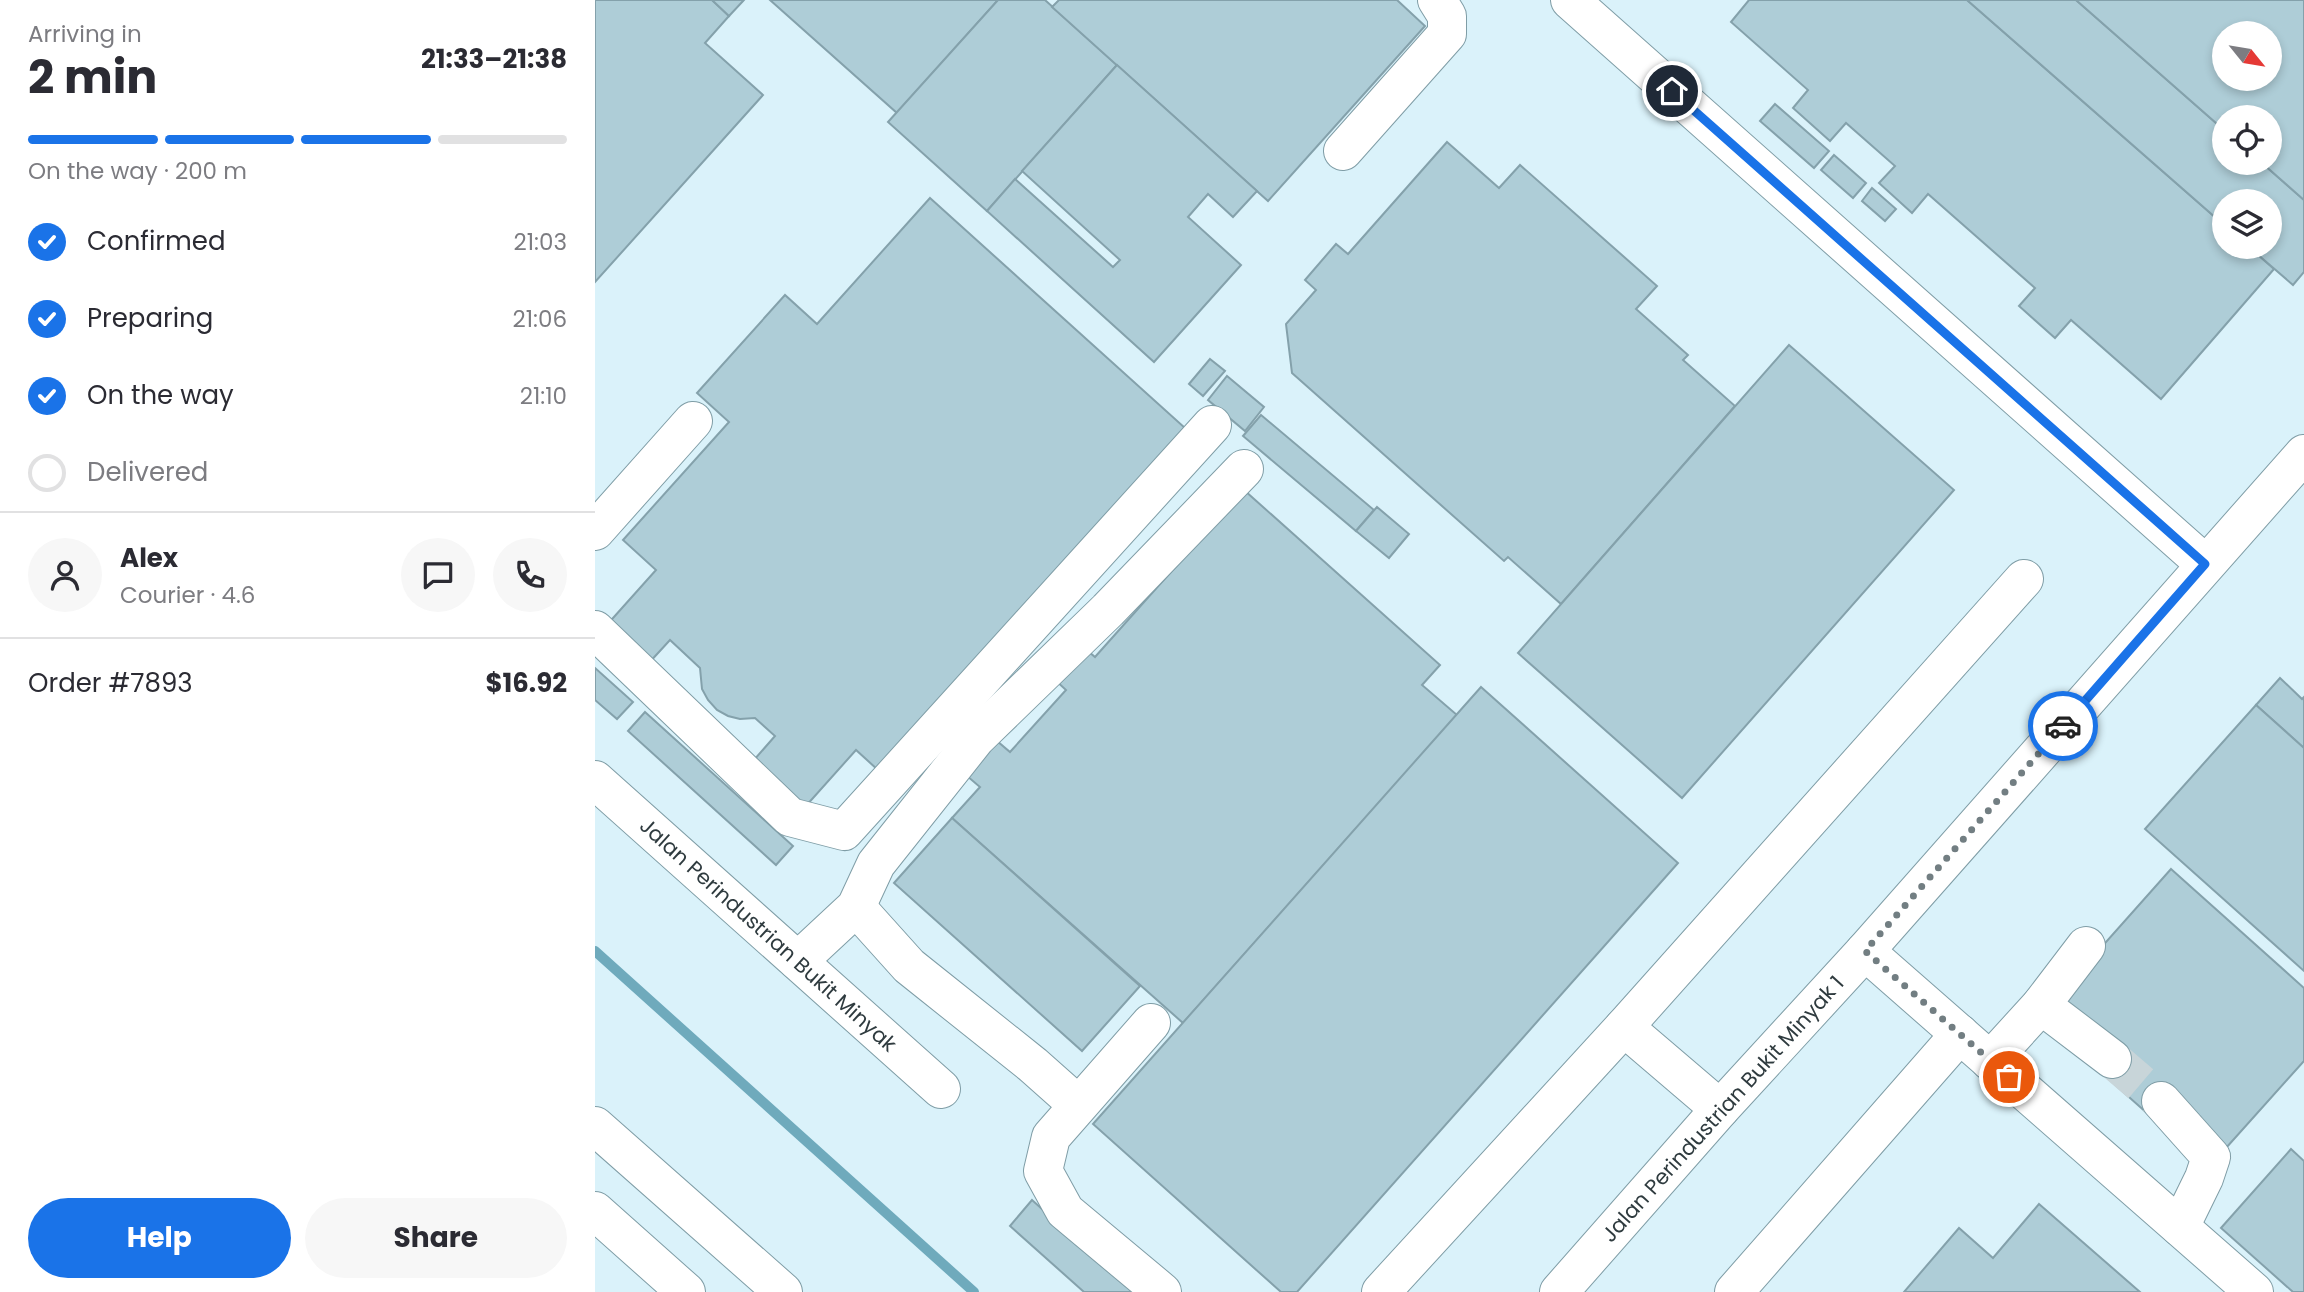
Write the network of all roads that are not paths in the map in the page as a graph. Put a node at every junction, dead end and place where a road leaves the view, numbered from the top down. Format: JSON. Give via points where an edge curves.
{"nodes":[{"id":1,"x":1437,"y":0,"type":"edge"},
{"id":2,"x":1570,"y":0,"type":"edge"},
{"id":3,"x":1343,"y":151,"type":"dead end"},
{"id":4,"x":693,"y":421,"type":"dead end"},
{"id":5,"x":1212,"y":425,"type":"dead end"},
{"id":6,"x":2304,"y":454,"type":"edge"},
{"id":7,"x":1244,"y":469,"type":"dead end"},
{"id":8,"x":595,"y":531,"type":"edge"},
{"id":9,"x":2205,"y":564,"type":"junction"},
{"id":10,"x":2024,"y":579,"type":"dead end"},
{"id":11,"x":595,"y":630,"type":"edge"},
{"id":12,"x":595,"y":780,"type":"edge"},
{"id":13,"x":856,"y":907,"type":"junction"},
{"id":14,"x":2086,"y":946,"type":"dead end"},
{"id":15,"x":1865,"y":951,"type":"junction"},
{"id":16,"x":798,"y":961,"type":"junction"},
{"id":17,"x":2041,"y":1005,"type":"junction"},
{"id":18,"x":1151,"y":1023,"type":"dead end"},
{"id":19,"x":1623,"y":1027,"type":"junction"},
{"id":20,"x":1959,"y":1034,"type":"junction"},
{"id":21,"x":2112,"y":1059,"type":"tunnel mouth"},
{"id":22,"x":1990,"y":1061,"type":"junction"},
{"id":23,"x":941,"y":1090,"type":"dead end"},
{"id":24,"x":2161,"y":1101,"type":"tunnel mouth"},
{"id":25,"x":1078,"y":1105,"type":"junction"},
{"id":26,"x":1720,"y":1109,"type":"junction"},
{"id":27,"x":595,"y":1126,"type":"edge"},
{"id":28,"x":595,"y":1211,"type":"edge"},
{"id":29,"x":2180,"y":1227,"type":"junction"},
{"id":30,"x":686,"y":1292,"type":"edge"},
{"id":31,"x":783,"y":1292,"type":"edge"},
{"id":32,"x":1162,"y":1292,"type":"edge"},
{"id":33,"x":1381,"y":1292,"type":"edge"},
{"id":34,"x":1559,"y":1292,"type":"edge"},
{"id":35,"x":1734,"y":1292,"type":"edge"},
{"id":36,"x":2254,"y":1292,"type":"edge"}],
"edges":[{"from":1,"to":3,"type":"street","via":[[1447,16],[1447,34]]},
{"from":2,"to":9,"type":"street"},
{"from":4,"to":8,"type":"street"},
{"from":5,"to":11,"type":"street","via":[[844,831],[790,817]]},
{"from":6,"to":9,"type":"street","name":"Jalan Perindustrian Bukit Minyak 1"},
{"from":7,"to":13,"type":"street","via":[[976,738],[876,864]]},
{"from":9,"to":15,"type":"street","name":"Jalan Perindustrian Bukit Minyak 1"},
{"from":10,"to":19,"type":"street"},
{"from":12,"to":16,"type":"street","name":"Jalan Perindustrian Bukit Minyak"},
{"from":13,"to":16,"type":"street"},
{"from":13,"to":25,"type":"street","via":[[909,966]]},
{"from":14,"to":17,"type":"street"},
{"from":15,"to":20,"type":"street"},
{"from":15,"to":26,"type":"street","name":"Jalan Perindustrian Bukit Minyak 1"},
{"from":16,"to":23,"type":"street","name":"Jalan Perindustrian Bukit Minyak"},
{"from":17,"to":21,"type":"street"},
{"from":17,"to":22,"type":"street"},
{"from":18,"to":25,"type":"street"},
{"from":19,"to":26,"type":"street"},
{"from":19,"to":33,"type":"street"},
{"from":20,"to":22,"type":"street"},
{"from":20,"to":35,"type":"street"},
{"from":22,"to":29,"type":"street"},
{"from":24,"to":29,"type":"street","via":[[2211,1157]]},
{"from":25,"to":32,"type":"street","via":[[1051,1137],[1043,1171],[1065,1211]]},
{"from":26,"to":34,"type":"street","name":"Jalan Perindustrian Bukit Minyak 1"},
{"from":27,"to":31,"type":"street"},
{"from":28,"to":30,"type":"street"},
{"from":29,"to":36,"type":"street"}]}
